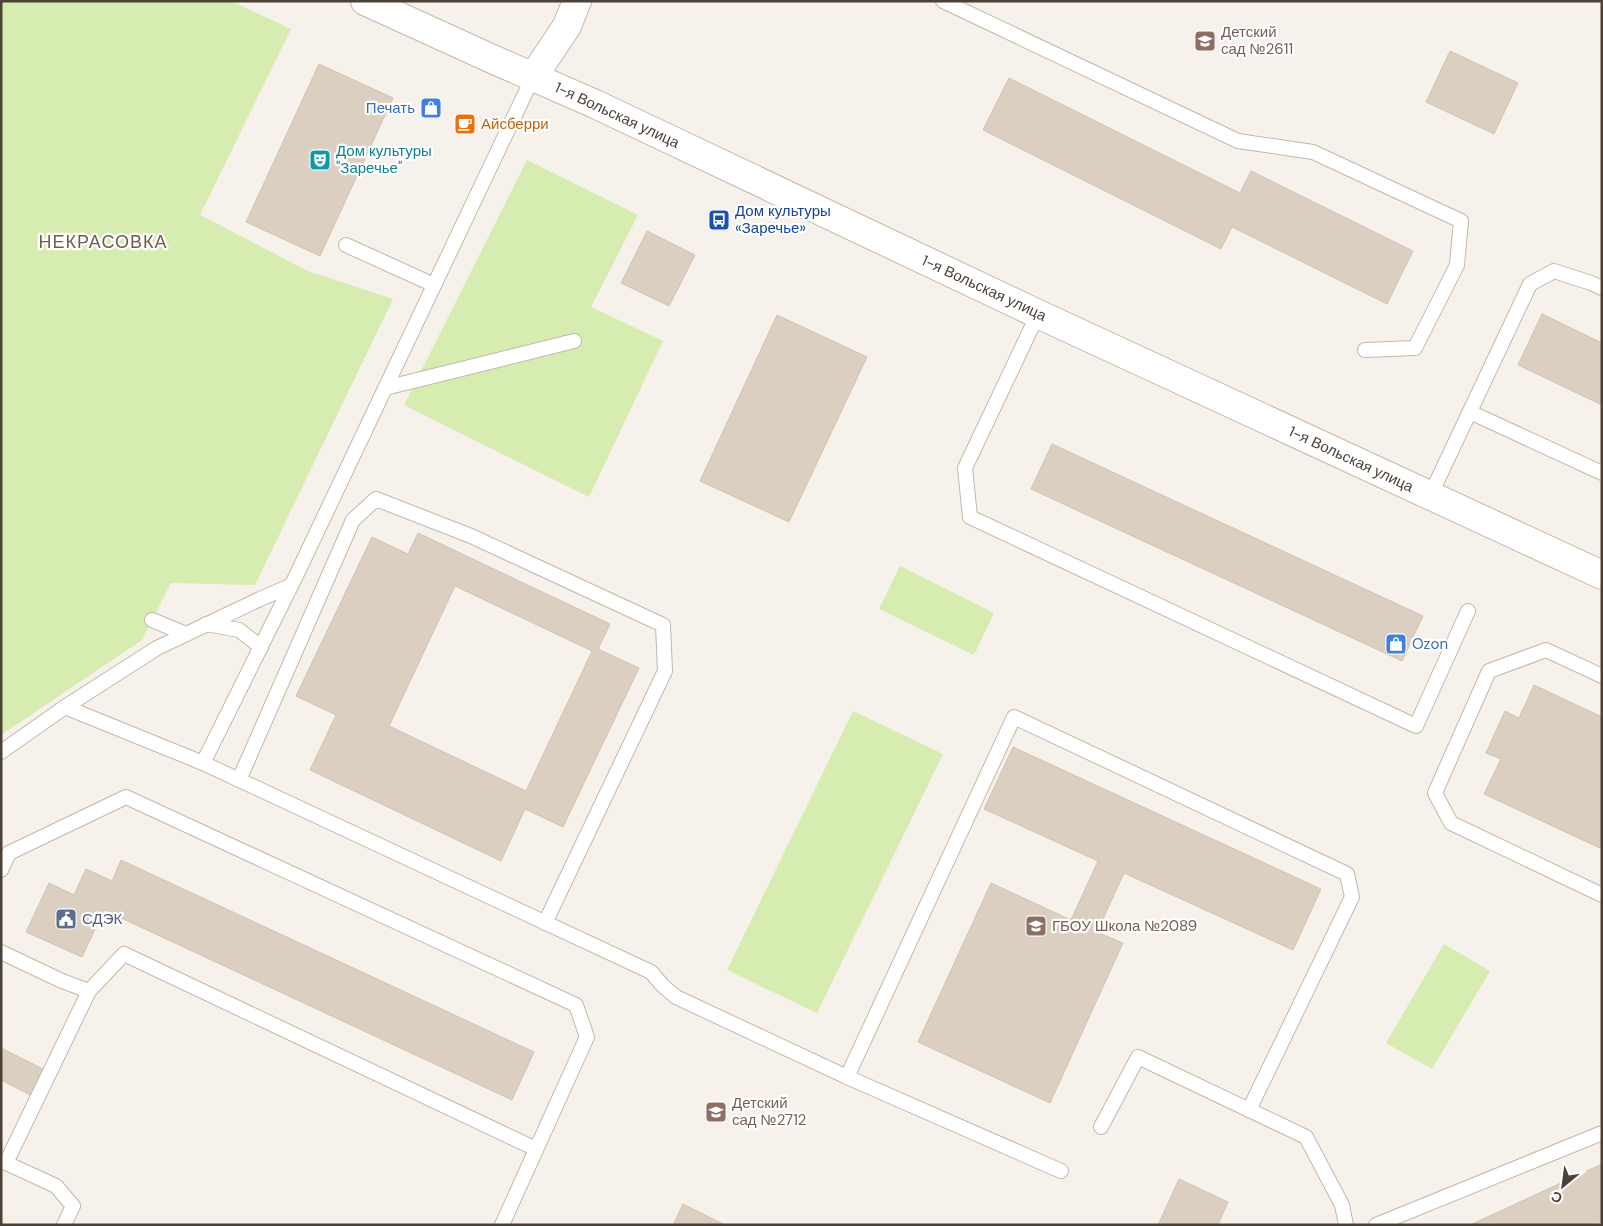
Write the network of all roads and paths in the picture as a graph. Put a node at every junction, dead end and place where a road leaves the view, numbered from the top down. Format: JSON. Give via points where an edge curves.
{"nodes":[{"id":1,"x":365,"y":1,"type":"edge"},
{"id":2,"x":577,"y":1,"type":"edge"},
{"id":3,"x":943,"y":1,"type":"edge"},
{"id":4,"x":533,"y":77,"type":"junction"},
{"id":5,"x":346,"y":245,"type":"dead end"},
{"id":6,"x":434,"y":285,"type":"junction"},
{"id":7,"x":1602,"y":288,"type":"edge"},
{"id":8,"x":1038,"y":314,"type":"junction"},
{"id":9,"x":574,"y":341,"type":"dead end"},
{"id":10,"x":1365,"y":350,"type":"dead end"},
{"id":11,"x":385,"y":388,"type":"junction"},
{"id":12,"x":1470,"y":412,"type":"junction"},
{"id":13,"x":1602,"y":473,"type":"edge"},
{"id":14,"x":1430,"y":496,"type":"junction"},
{"id":15,"x":1602,"y":575,"type":"edge"},
{"id":16,"x":290,"y":586,"type":"junction"},
{"id":17,"x":1468,"y":611,"type":"dead end"},
{"id":18,"x":152,"y":620,"type":"dead end"},
{"id":19,"x":206,"y":624,"type":"junction"},
{"id":20,"x":186,"y":634,"type":"junction"},
{"id":21,"x":261,"y":647,"type":"junction"},
{"id":22,"x":1602,"y":676,"type":"edge"},
{"id":23,"x":65,"y":707,"type":"junction"},
{"id":24,"x":1,"y":752,"type":"edge"},
{"id":25,"x":203,"y":763,"type":"junction"},
{"id":26,"x":240,"y":780,"type":"junction"},
{"id":27,"x":1,"y":870,"type":"edge"},
{"id":28,"x":1602,"y":895,"type":"edge"},
{"id":29,"x":545,"y":923,"type":"junction"},
{"id":30,"x":1,"y":952,"type":"edge"},
{"id":31,"x":90,"y":991,"type":"junction"},
{"id":32,"x":847,"y":1077,"type":"junction"},
{"id":33,"x":1249,"y":1110,"type":"junction"},
{"id":34,"x":1101,"y":1127,"type":"dead end"},
{"id":35,"x":1602,"y":1133,"type":"edge"},
{"id":36,"x":536,"y":1149,"type":"junction"},
{"id":37,"x":1061,"y":1171,"type":"dead end"},
{"id":38,"x":64,"y":1225,"type":"edge"},
{"id":39,"x":502,"y":1225,"type":"edge"},
{"id":40,"x":1346,"y":1225,"type":"edge"},
{"id":41,"x":1376,"y":1225,"type":"edge"}],
"edges":[{"from":1,"to":4,"type":"street","name":"1-я Вольская улица"},
{"from":2,"to":4,"type":"street","via":[[567,26]]},
{"from":3,"to":10,"type":"lane","via":[[1238,141],[1313,152],[1460,221],[1456,265],[1414,348]]},
{"from":4,"to":6,"type":"lane"},
{"from":4,"to":8,"type":"street","name":"1-я Вольская улица"},
{"from":5,"to":6,"type":"lane"},
{"from":6,"to":11,"type":"lane"},
{"from":7,"to":12,"type":"lane","via":[[1554,271],[1530,284]]},
{"from":8,"to":14,"type":"street","name":"1-я Вольская улица"},
{"from":8,"to":17,"type":"lane","via":[[965,468],[970,517],[1416,726]]},
{"from":9,"to":11,"type":"lane"},
{"from":11,"to":16,"type":"lane"},
{"from":12,"to":13,"type":"lane"},
{"from":12,"to":14,"type":"lane"},
{"from":14,"to":15,"type":"street","name":"1-я Вольская улица"},
{"from":16,"to":19,"type":"lane"},
{"from":16,"to":21,"type":"lane"},
{"from":18,"to":20,"type":"lane"},
{"from":19,"to":20,"type":"lane"},
{"from":19,"to":21,"type":"lane","via":[[239,630]]},
{"from":20,"to":23,"type":"lane","via":[[157,648]]},
{"from":21,"to":25,"type":"lane"},
{"from":22,"to":28,"type":"lane","via":[[1546,650],[1488,671],[1435,793],[1451,823]]},
{"from":23,"to":24,"type":"lane"},
{"from":23,"to":25,"type":"lane"},
{"from":25,"to":26,"type":"lane"},
{"from":26,"to":29,"type":"lane"},
{"from":26,"to":29,"type":"lane","via":[[354,520],[376,499],[471,536],[663,625],[665,672]]},
{"from":27,"to":36,"type":"lane","via":[[9,853],[126,797],[576,1005],[587,1037]]},
{"from":29,"to":32,"type":"lane","via":[[651,972],[676,997]]},
{"from":30,"to":31,"type":"lane"},
{"from":31,"to":36,"type":"lane","via":[[124,954]]},
{"from":31,"to":38,"type":"lane","via":[[6,1164],[56,1186],[73,1206]]},
{"from":32,"to":33,"type":"lane","via":[[1014,716],[1347,874],[1352,897]]},
{"from":32,"to":37,"type":"lane"},
{"from":33,"to":34,"type":"lane","via":[[1138,1057]]},
{"from":33,"to":40,"type":"lane","via":[[1306,1137],[1342,1205]]},
{"from":35,"to":41,"type":"lane"},
{"from":36,"to":39,"type":"lane"}]}
